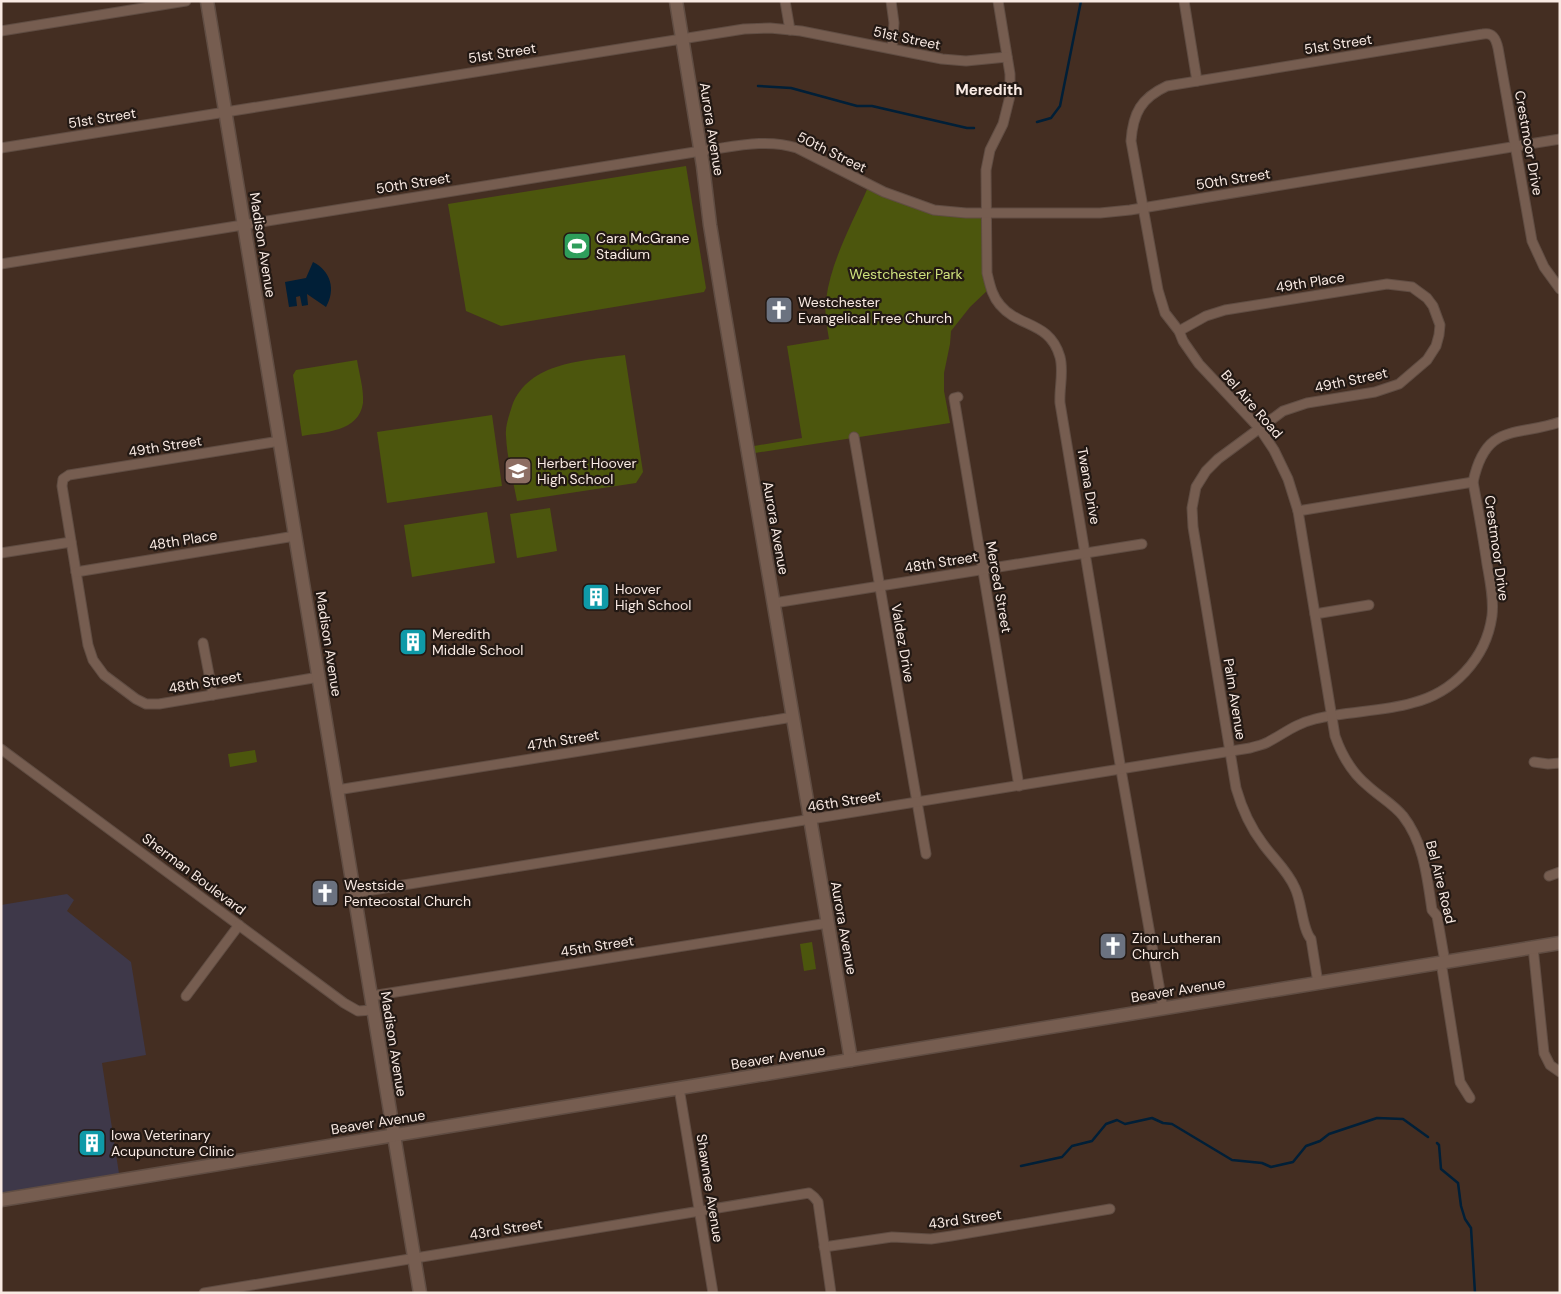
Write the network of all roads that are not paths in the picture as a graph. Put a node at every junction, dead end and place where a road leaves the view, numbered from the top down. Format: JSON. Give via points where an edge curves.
{"nodes":[{"id":1,"x":186,"y":1,"type":"edge"},
{"id":2,"x":208,"y":1,"type":"edge"},
{"id":3,"x":676,"y":1,"type":"edge"},
{"id":4,"x":785,"y":1,"type":"edge"},
{"id":5,"x":891,"y":1,"type":"edge"},
{"id":6,"x":998,"y":1,"type":"edge"},
{"id":7,"x":1184,"y":1,"type":"edge"},
{"id":8,"x":790,"y":30,"type":"junction"},
{"id":9,"x":1,"y":31,"type":"edge"},
{"id":10,"x":1483,"y":34,"type":"joint"},
{"id":11,"x":682,"y":38,"type":"junction"},
{"id":12,"x":892,"y":48,"type":"junction"},
{"id":13,"x":1007,"y":57,"type":"junction"},
{"id":14,"x":1197,"y":81,"type":"junction"},
{"id":15,"x":226,"y":112,"type":"junction"},
{"id":16,"x":1560,"y":139,"type":"edge"},
{"id":17,"x":1516,"y":146,"type":"junction"},
{"id":18,"x":1,"y":148,"type":"edge"},
{"id":19,"x":701,"y":151,"type":"junction"},
{"id":20,"x":1144,"y":208,"type":"junction"},
{"id":21,"x":986,"y":213,"type":"junction"},
{"id":22,"x":244,"y":224,"type":"junction"},
{"id":23,"x":1,"y":264,"type":"edge"},
{"id":24,"x":1560,"y":289,"type":"edge"},
{"id":25,"x":1436,"y":314,"type":"joint"},
{"id":26,"x":1179,"y":331,"type":"junction"},
{"id":27,"x":958,"y":397,"type":"dead end"},
{"id":28,"x":1560,"y":422,"type":"edge"},
{"id":29,"x":1260,"y":429,"type":"junction"},
{"id":30,"x":854,"y":437,"type":"dead end"},
{"id":31,"x":280,"y":441,"type":"junction"},
{"id":32,"x":1473,"y":482,"type":"junction"},
{"id":33,"x":1298,"y":511,"type":"junction"},
{"id":34,"x":295,"y":536,"type":"junction"},
{"id":35,"x":71,"y":542,"type":"junction"},
{"id":36,"x":1142,"y":544,"type":"dead end"},
{"id":37,"x":1,"y":553,"type":"edge"},
{"id":38,"x":1086,"y":553,"type":"junction"},
{"id":39,"x":982,"y":570,"type":"junction"},
{"id":40,"x":76,"y":572,"type":"junction"},
{"id":41,"x":880,"y":586,"type":"junction"},
{"id":42,"x":774,"y":604,"type":"junction"},
{"id":43,"x":1369,"y":605,"type":"dead end"},
{"id":44,"x":1315,"y":614,"type":"junction"},
{"id":45,"x":203,"y":643,"type":"dead end"},
{"id":46,"x":319,"y":677,"type":"junction"},
{"id":47,"x":213,"y":695,"type":"junction"},
{"id":48,"x":1331,"y":716,"type":"junction"},
{"id":49,"x":793,"y":717,"type":"junction"},
{"id":50,"x":1,"y":749,"type":"edge"},
{"id":51,"x":1229,"y":750,"type":"junction"},
{"id":52,"x":1534,"y":762,"type":"dead end"},
{"id":53,"x":1560,"y":763,"type":"edge"},
{"id":54,"x":1121,"y":770,"type":"junction"},
{"id":55,"x":1019,"y":786,"type":"junction"},
{"id":56,"x":337,"y":790,"type":"junction"},
{"id":57,"x":917,"y":802,"type":"junction"},
{"id":58,"x":810,"y":820,"type":"junction"},
{"id":59,"x":926,"y":854,"type":"dead end"},
{"id":60,"x":1560,"y":872,"type":"edge"},
{"id":61,"x":1549,"y":876,"type":"dead end"},
{"id":62,"x":354,"y":893,"type":"junction"},
{"id":63,"x":828,"y":923,"type":"junction"},
{"id":64,"x":239,"y":925,"type":"junction"},
{"id":65,"x":1560,"y":943,"type":"edge"},
{"id":66,"x":1533,"y":948,"type":"junction"},
{"id":67,"x":1443,"y":962,"type":"junction"},
{"id":68,"x":1318,"y":983,"type":"junction"},
{"id":69,"x":186,"y":996,"type":"dead end"},
{"id":70,"x":371,"y":996,"type":"junction"},
{"id":71,"x":1163,"y":1008,"type":"junction"},
{"id":72,"x":373,"y":1010,"type":"junction"},
{"id":73,"x":851,"y":1060,"type":"junction"},
{"id":74,"x":1560,"y":1072,"type":"edge"},
{"id":75,"x":680,"y":1088,"type":"junction"},
{"id":76,"x":1470,"y":1098,"type":"dead end"},
{"id":77,"x":394,"y":1135,"type":"junction"},
{"id":78,"x":1,"y":1200,"type":"edge"},
{"id":79,"x":1110,"y":1209,"type":"dead end"},
{"id":80,"x":700,"y":1211,"type":"junction"},
{"id":81,"x":824,"y":1247,"type":"junction"},
{"id":82,"x":414,"y":1258,"type":"junction"},
{"id":83,"x":204,"y":1293,"type":"edge"},
{"id":84,"x":420,"y":1293,"type":"edge"},
{"id":85,"x":713,"y":1293,"type":"edge"},
{"id":86,"x":831,"y":1293,"type":"edge"}],
"edges":[{"from":1,"to":9,"type":"street"},
{"from":2,"to":15,"type":"street","name":"Madison Avenue"},
{"from":3,"to":11,"type":"street","name":"Aurora Avenue"},
{"from":4,"to":8,"type":"street"},
{"from":5,"to":12,"type":"street","via":[[894,23]]},
{"from":6,"to":13,"type":"street","name":"Twana Drive"},
{"from":7,"to":14,"type":"street"},
{"from":8,"to":11,"type":"street","name":"51st Street","via":[[744,29]]},
{"from":8,"to":12,"type":"street","name":"51st Street"},
{"from":10,"to":14,"type":"street","name":"51st Street"},
{"from":10,"to":17,"type":"street","name":"Crestmoor Drive","via":[[1491,34],[1497,42]]},
{"from":11,"to":15,"type":"street","name":"51st Street"},
{"from":11,"to":19,"type":"street","name":"Aurora Avenue"},
{"from":12,"to":13,"type":"street","name":"51st Street","via":[[942,59]]},
{"from":13,"to":21,"type":"street","name":"Twana Drive","via":[[1010,96],[1003,124],[990,150],[986,170]]},
{"from":14,"to":20,"type":"street","name":"Bel Aire Road","via":[[1167,86],[1153,93],[1135,116],[1131,141]]},
{"from":15,"to":18,"type":"street","name":"51st Street"},
{"from":15,"to":22,"type":"street","name":"Madison Avenue"},
{"from":16,"to":17,"type":"street","name":"50th Street"},
{"from":17,"to":20,"type":"street","name":"50th Street"},
{"from":17,"to":24,"type":"street","name":"Crestmoor Drive","via":[[1532,241],[1544,267]]},
{"from":19,"to":21,"type":"street","name":"50th Street","via":[[759,143],[783,144],[912,203],[934,210]]},
{"from":19,"to":22,"type":"street","name":"50th Street"},
{"from":19,"to":42,"type":"street","name":"Aurora Avenue","via":[[713,246]]},
{"from":20,"to":21,"type":"street","name":"50th Street","via":[[1100,212]]},
{"from":20,"to":26,"type":"street","name":"Bel Aire Road","via":[[1158,290],[1166,313]]},
{"from":21,"to":38,"type":"street","name":"Twana Drive","via":[[987,273],[994,296],[1007,312],[1042,330],[1060,354],[1060,403]]},
{"from":22,"to":23,"type":"street","name":"50th Street"},
{"from":22,"to":31,"type":"street","name":"Madison Avenue"},
{"from":25,"to":26,"type":"street","name":"49th Place","via":[[1427,298],[1412,287],[1387,284],[1225,310]]},
{"from":25,"to":29,"type":"street","name":"49th Street","via":[[1440,324],[1436,346],[1427,360],[1398,384],[1375,392],[1296,406],[1283,411]]},
{"from":26,"to":29,"type":"street","name":"Bel Aire Road","via":[[1199,364]]},
{"from":27,"to":39,"type":"street","name":"Merced Street","via":[[954,398]]},
{"from":28,"to":32,"type":"street","name":"Crestmoor Drive","via":[[1498,437],[1486,449]]},
{"from":29,"to":33,"type":"street","name":"Bel Aire Road","via":[[1288,479]]},
{"from":29,"to":51,"type":"street","name":"Palm Avenue","via":[[1206,471],[1196,487],[1192,508]]},
{"from":30,"to":41,"type":"street","name":"Valdez Drive"},
{"from":31,"to":34,"type":"street","name":"Madison Avenue"},
{"from":31,"to":35,"type":"street","name":"49th Street","via":[[68,476],[63,479],[62,486]]},
{"from":32,"to":33,"type":"street"},
{"from":32,"to":48,"type":"street","name":"Crestmoor Drive","via":[[1491,587],[1492,616],[1478,655],[1460,678],[1437,695],[1412,704]]},
{"from":33,"to":44,"type":"street","name":"Bel Aire Road"},
{"from":34,"to":40,"type":"street","name":"48th Place"},
{"from":34,"to":46,"type":"street","name":"Madison Avenue"},
{"from":35,"to":37,"type":"street"},
{"from":35,"to":40,"type":"street"},
{"from":36,"to":38,"type":"street","name":"48th Street"},
{"from":38,"to":39,"type":"street","name":"48th Street"},
{"from":38,"to":54,"type":"street","name":"Twana Drive"},
{"from":39,"to":41,"type":"street","name":"48th Street"},
{"from":39,"to":55,"type":"street","name":"Merced Street"},
{"from":40,"to":47,"type":"street","name":"48th Street","via":[[88,645],[93,660],[104,675],[146,704]]},
{"from":41,"to":42,"type":"street","name":"48th Street"},
{"from":41,"to":57,"type":"street","name":"Valdez Drive"},
{"from":42,"to":49,"type":"street","name":"Aurora Avenue"},
{"from":43,"to":44,"type":"street"},
{"from":44,"to":48,"type":"street","name":"Bel Aire Road"},
{"from":45,"to":47,"type":"street"},
{"from":46,"to":47,"type":"street","name":"48th Street"},
{"from":46,"to":56,"type":"street","name":"Madison Avenue"},
{"from":48,"to":51,"type":"street","name":"46th Street","via":[[1299,723],[1267,743]]},
{"from":48,"to":67,"type":"street","name":"Bel Aire Road","via":[[1340,750],[1352,769],[1393,806],[1417,840],[1424,859],[1432,910],[1437,916]]},
{"from":49,"to":56,"type":"street","name":"47th Street"},
{"from":49,"to":58,"type":"street","name":"Aurora Avenue"},
{"from":50,"to":64,"type":"street","name":"Sherman Boulevard"},
{"from":51,"to":54,"type":"street","name":"46th Street"},
{"from":51,"to":68,"type":"street","name":"Palm Avenue","via":[[1236,788],[1246,817],[1295,887],[1306,934],[1312,939]]},
{"from":52,"to":53,"type":"street"},
{"from":54,"to":55,"type":"street","name":"46th Street"},
{"from":54,"to":71,"type":"street","name":"Twana Drive"},
{"from":55,"to":57,"type":"street","name":"46th Street"},
{"from":56,"to":62,"type":"street","name":"Madison Avenue"},
{"from":57,"to":58,"type":"street","name":"46th Street"},
{"from":57,"to":59,"type":"street","name":"Valdez Drive"},
{"from":58,"to":62,"type":"street","name":"46th Street"},
{"from":58,"to":63,"type":"street","name":"Aurora Avenue"},
{"from":60,"to":61,"type":"street"},
{"from":62,"to":70,"type":"street","name":"Madison Avenue"},
{"from":63,"to":70,"type":"street","name":"45th Street"},
{"from":63,"to":73,"type":"street","name":"Aurora Avenue"},
{"from":64,"to":69,"type":"street"},
{"from":64,"to":72,"type":"street","name":"Sherman Boulevard","via":[[352,1009]]},
{"from":65,"to":66,"type":"street","name":"Beaver Avenue"},
{"from":66,"to":67,"type":"street","name":"Beaver Avenue"},
{"from":66,"to":74,"type":"street","via":[[1544,1052],[1550,1065]]},
{"from":67,"to":68,"type":"street","name":"Beaver Avenue"},
{"from":67,"to":76,"type":"street","name":"Bel Aire Road","via":[[1460,1082]]},
{"from":68,"to":71,"type":"street","name":"Beaver Avenue"},
{"from":70,"to":72,"type":"street","name":"Madison Avenue"},
{"from":71,"to":73,"type":"street","name":"Beaver Avenue"},
{"from":72,"to":77,"type":"street","name":"Madison Avenue"},
{"from":73,"to":75,"type":"street","name":"Beaver Avenue"},
{"from":75,"to":77,"type":"street","name":"Beaver Avenue"},
{"from":75,"to":80,"type":"street","name":"Shawnee Avenue"},
{"from":77,"to":78,"type":"street","name":"Beaver Avenue"},
{"from":77,"to":82,"type":"street","name":"Madison Avenue"},
{"from":79,"to":81,"type":"street","name":"43rd Street","via":[[931,1239],[892,1237]]},
{"from":80,"to":81,"type":"street","name":"43rd Street","via":[[809,1194],[818,1202]]},
{"from":80,"to":82,"type":"street","name":"43rd Street"},
{"from":80,"to":85,"type":"street","name":"Shawnee Avenue"},
{"from":81,"to":86,"type":"street"},
{"from":82,"to":83,"type":"street","name":"43rd Street"},
{"from":82,"to":84,"type":"street","name":"Madison Avenue"}]}
